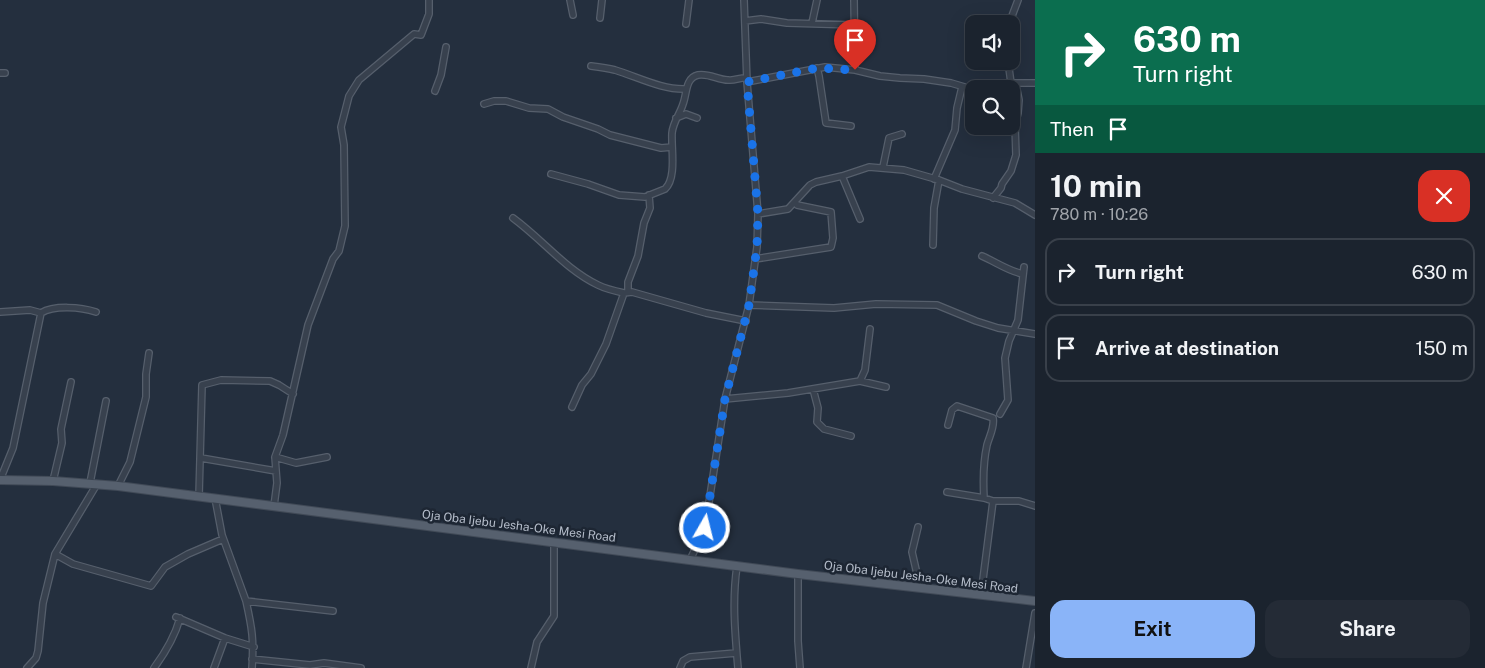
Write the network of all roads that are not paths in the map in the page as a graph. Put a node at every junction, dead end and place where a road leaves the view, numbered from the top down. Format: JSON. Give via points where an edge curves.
{"nodes":[{"id":1,"x":429,"y":0,"type":"edge"},
{"id":2,"x":570,"y":0,"type":"edge"},
{"id":3,"x":602,"y":0,"type":"edge"},
{"id":4,"x":689,"y":0,"type":"edge"},
{"id":5,"x":744,"y":0,"type":"edge"},
{"id":6,"x":817,"y":0,"type":"edge"},
{"id":7,"x":854,"y":0,"type":"edge"},
{"id":8,"x":1018,"y":0,"type":"edge"},
{"id":9,"x":573,"y":15,"type":"dead end"},
{"id":10,"x":1012,"y":15,"type":"edge"},
{"id":11,"x":600,"y":18,"type":"dead end"},
{"id":12,"x":745,"y":21,"type":"junction"},
{"id":13,"x":812,"y":23,"type":"junction"},
{"id":14,"x":686,"y":24,"type":"dead end"},
{"id":15,"x":855,"y":25,"type":"junction"},
{"id":16,"x":446,"y":47,"type":"dead end"},
{"id":17,"x":591,"y":66,"type":"dead end"},
{"id":18,"x":817,"y":68,"type":"junction"},
{"id":19,"x":854,"y":71,"type":"junction"},
{"id":20,"x":747,"y":80,"type":"junction"},
{"id":21,"x":920,"y":81,"type":"dead end"},
{"id":22,"x":1020,"y":83,"type":"edge"},
{"id":23,"x":1035,"y":84,"type":"edge"},
{"id":24,"x":962,"y":87,"type":"junction"},
{"id":25,"x":965,"y":87,"type":"edge"},
{"id":26,"x":686,"y":89,"type":"junction"},
{"id":27,"x":435,"y":91,"type":"dead end"},
{"id":28,"x":484,"y":104,"type":"dead end"},
{"id":29,"x":683,"y":104,"type":"junction"},
{"id":30,"x":686,"y":114,"type":"junction"},
{"id":31,"x":676,"y":118,"type":"junction"},
{"id":32,"x":697,"y":118,"type":"dead end"},
{"id":33,"x":851,"y":126,"type":"dead end"},
{"id":34,"x":902,"y":134,"type":"dead end"},
{"id":35,"x":1014,"y":135,"type":"edge"},
{"id":36,"x":672,"y":147,"type":"junction"},
{"id":37,"x":883,"y":167,"type":"junction"},
{"id":38,"x":551,"y":174,"type":"dead end"},
{"id":39,"x":842,"y":176,"type":"junction"},
{"id":40,"x":937,"y":179,"type":"junction"},
{"id":41,"x":649,"y":195,"type":"junction"},
{"id":42,"x":993,"y":198,"type":"junction"},
{"id":43,"x":796,"y":202,"type":"junction"},
{"id":44,"x":758,"y":214,"type":"junction"},
{"id":45,"x":1035,"y":215,"type":"edge"},
{"id":46,"x":513,"y":218,"type":"dead end"},
{"id":47,"x":860,"y":219,"type":"dead end"},
{"id":48,"x":934,"y":245,"type":"dead end"},
{"id":49,"x":982,"y":256,"type":"dead end"},
{"id":50,"x":755,"y":259,"type":"junction"},
{"id":51,"x":1024,"y":267,"type":"dead end"},
{"id":52,"x":1023,"y":274,"type":"junction"},
{"id":53,"x":626,"y":293,"type":"junction"},
{"id":54,"x":749,"y":305,"type":"junction"},
{"id":55,"x":0,"y":312,"type":"edge"},
{"id":56,"x":96,"y":312,"type":"dead end"},
{"id":57,"x":41,"y":313,"type":"junction"},
{"id":58,"x":746,"y":321,"type":"junction"},
{"id":59,"x":870,"y":329,"type":"dead end"},
{"id":60,"x":1014,"y":331,"type":"junction"},
{"id":61,"x":1035,"y":334,"type":"edge"},
{"id":62,"x":149,"y":353,"type":"dead end"},
{"id":63,"x":71,"y":382,"type":"dead end"},
{"id":64,"x":860,"y":382,"type":"junction"},
{"id":65,"x":886,"y":387,"type":"dead end"},
{"id":66,"x":813,"y":389,"type":"junction"},
{"id":67,"x":292,"y":394,"type":"junction"},
{"id":68,"x":725,"y":399,"type":"junction"},
{"id":69,"x":106,"y":401,"type":"dead end"},
{"id":70,"x":572,"y":407,"type":"dead end"},
{"id":71,"x":1000,"y":414,"type":"dead end"},
{"id":72,"x":948,"y":425,"type":"dead end"},
{"id":73,"x":851,"y":436,"type":"dead end"},
{"id":74,"x":275,"y":457,"type":"junction"},
{"id":75,"x":327,"y":457,"type":"dead end"},
{"id":76,"x":200,"y":458,"type":"junction"},
{"id":77,"x":276,"y":471,"type":"junction"},
{"id":78,"x":0,"y":480,"type":"edge"},
{"id":79,"x":53,"y":481,"type":"junction"},
{"id":80,"x":93,"y":484,"type":"junction"},
{"id":81,"x":118,"y":486,"type":"junction"},
{"id":82,"x":947,"y":492,"type":"dead end"},
{"id":83,"x":198,"y":496,"type":"junction"},
{"id":84,"x":215,"y":498,"type":"junction"},
{"id":85,"x":984,"y":498,"type":"junction"},
{"id":86,"x":993,"y":501,"type":"junction"},
{"id":87,"x":274,"y":506,"type":"junction"},
{"id":88,"x":1035,"y":506,"type":"edge"},
{"id":89,"x":918,"y":527,"type":"dead end"},
{"id":90,"x":223,"y":539,"type":"junction"},
{"id":91,"x":554,"y":542,"type":"junction"},
{"id":92,"x":55,"y":554,"type":"junction"},
{"id":93,"x":690,"y":560,"type":"junction"},
{"id":94,"x":737,"y":566,"type":"junction"},
{"id":95,"x":798,"y":574,"type":"junction"},
{"id":96,"x":920,"y":587,"type":"junction"},
{"id":97,"x":981,"y":595,"type":"junction"},
{"id":98,"x":246,"y":601,"type":"junction"},
{"id":99,"x":1035,"y":601,"type":"edge"},
{"id":100,"x":333,"y":611,"type":"dead end"},
{"id":101,"x":1035,"y":613,"type":"edge"},
{"id":102,"x":225,"y":638,"type":"junction"},
{"id":103,"x":254,"y":647,"type":"junction"},
{"id":104,"x":736,"y":653,"type":"junction"},
{"id":105,"x":252,"y":659,"type":"junction"},
{"id":106,"x":309,"y":666,"type":"edge"},
{"id":107,"x":27,"y":668,"type":"edge"},
{"id":108,"x":154,"y":668,"type":"edge"},
{"id":109,"x":214,"y":668,"type":"edge"},
{"id":110,"x":252,"y":668,"type":"edge"},
{"id":111,"x":361,"y":668,"type":"edge"},
{"id":112,"x":530,"y":668,"type":"edge"},
{"id":113,"x":680,"y":668,"type":"edge"},
{"id":114,"x":738,"y":668,"type":"edge"},
{"id":115,"x":800,"y":668,"type":"edge"},
{"id":116,"x":1026,"y":668,"type":"edge"}],
"edges":[{"from":1,"to":67,"type":"street","via":[[429,14],[421,35],[414,34],[402,43],[359,80],[349,96],[341,127],[345,226],[342,242],[308,325]]},
{"from":2,"to":9,"type":"street"},
{"from":3,"to":11,"type":"street"},
{"from":4,"to":14,"type":"street"},
{"from":5,"to":12,"type":"street"},
{"from":6,"to":13,"type":"street"},
{"from":7,"to":15,"type":"street"},
{"from":8,"to":10,"type":"street"},
{"from":12,"to":13,"type":"street"},
{"from":12,"to":20,"type":"street"},
{"from":13,"to":15,"type":"street"},
{"from":15,"to":19,"type":"street"},
{"from":16,"to":27,"type":"street"},
{"from":17,"to":26,"type":"street","via":[[675,89]]},
{"from":18,"to":19,"type":"street"},
{"from":18,"to":20,"type":"street"},
{"from":18,"to":33,"type":"street","via":[[826,123]]},
{"from":19,"to":21,"type":"street","via":[[885,80]]},
{"from":19,"to":24,"type":"street"},
{"from":20,"to":26,"type":"street","via":[[700,74],[693,77]]},
{"from":20,"to":44,"type":"street"},
{"from":22,"to":23,"type":"street"},
{"from":24,"to":25,"type":"street"},
{"from":24,"to":40,"type":"street","via":[[955,130]]},
{"from":26,"to":29,"type":"street"},
{"from":28,"to":36,"type":"street","via":[[506,101],[529,108],[548,109],[610,136],[661,148]]},
{"from":29,"to":30,"type":"street"},
{"from":29,"to":31,"type":"street"},
{"from":30,"to":31,"type":"street"},
{"from":30,"to":32,"type":"street"},
{"from":31,"to":36,"type":"street"},
{"from":34,"to":37,"type":"street","via":[[889,138]]},
{"from":35,"to":42,"type":"street","via":[[1016,155],[1011,172]]},
{"from":36,"to":41,"type":"street","via":[[669,184]]},
{"from":37,"to":39,"type":"street","via":[[869,166]]},
{"from":37,"to":40,"type":"street"},
{"from":38,"to":41,"type":"street","via":[[618,195]]},
{"from":39,"to":43,"type":"street","via":[[816,182]]},
{"from":39,"to":47,"type":"street"},
{"from":40,"to":42,"type":"street"},
{"from":40,"to":48,"type":"street"},
{"from":41,"to":53,"type":"street","via":[[650,208]]},
{"from":42,"to":45,"type":"street"},
{"from":43,"to":44,"type":"street","via":[[788,209]]},
{"from":43,"to":50,"type":"street","via":[[831,212],[831,247]]},
{"from":44,"to":50,"type":"street"},
{"from":46,"to":53,"type":"street","via":[[577,273],[600,286]]},
{"from":49,"to":52,"type":"street","via":[[1012,272]]},
{"from":50,"to":54,"type":"street"},
{"from":51,"to":52,"type":"street"},
{"from":52,"to":60,"type":"street"},
{"from":53,"to":58,"type":"street"},
{"from":53,"to":70,"type":"street","via":[[606,344]]},
{"from":54,"to":58,"type":"street"},
{"from":54,"to":60,"type":"street","via":[[834,308],[876,304],[937,305],[976,321]]},
{"from":55,"to":57,"type":"street","via":[[30,310]]},
{"from":56,"to":57,"type":"street","via":[[70,308]]},
{"from":57,"to":78,"type":"street","via":[[13,448]]},
{"from":58,"to":68,"type":"street"},
{"from":59,"to":64,"type":"street","via":[[865,370]]},
{"from":60,"to":61,"type":"street"},
{"from":60,"to":71,"type":"street","via":[[1006,358],[1008,400]]},
{"from":62,"to":81,"type":"street","via":[[146,397],[130,462]]},
{"from":63,"to":79,"type":"street"},
{"from":64,"to":65,"type":"street"},
{"from":64,"to":66,"type":"street"},
{"from":66,"to":68,"type":"street"},
{"from":66,"to":73,"type":"street","via":[[818,422],[824,429]]},
{"from":67,"to":74,"type":"street"},
{"from":67,"to":76,"type":"street","via":[[270,381],[221,380],[201,386]]},
{"from":68,"to":93,"type":"street","via":[[705,528]]},
{"from":69,"to":80,"type":"street"},
{"from":72,"to":85,"type":"street","via":[[952,410],[958,406],[993,418],[983,465]]},
{"from":74,"to":75,"type":"street","via":[[296,463]]},
{"from":74,"to":77,"type":"street"},
{"from":76,"to":77,"type":"street"},
{"from":76,"to":83,"type":"street"},
{"from":77,"to":87,"type":"street"},
{"from":78,"to":79,"type":"main road","name":"Oja Oba Ijebu Jesha-Oke Mesi Road"},
{"from":79,"to":80,"type":"main road","name":"Oja Oba Ijebu Jesha-Oke Mesi Road"},
{"from":80,"to":81,"type":"main road","name":"Oja Oba Ijebu Jesha-Oke Mesi Road"},
{"from":80,"to":92,"type":"street"},
{"from":81,"to":83,"type":"main road","name":"Oja Oba Ijebu Jesha-Oke Mesi Road"},
{"from":82,"to":85,"type":"street"},
{"from":83,"to":84,"type":"main road","name":"Oja Oba Ijebu Jesha-Oke Mesi Road"},
{"from":84,"to":87,"type":"main road","name":"Oja Oba Ijebu Jesha-Oke Mesi Road"},
{"from":84,"to":90,"type":"street"},
{"from":85,"to":86,"type":"street"},
{"from":86,"to":88,"type":"street","via":[[1019,501]]},
{"from":86,"to":97,"type":"street"},
{"from":87,"to":91,"type":"main road","name":"Oja Oba Ijebu Jesha-Oke Mesi Road"},
{"from":89,"to":96,"type":"street","via":[[912,552]]},
{"from":90,"to":92,"type":"street","via":[[165,567],[151,586],[73,564]]},
{"from":90,"to":98,"type":"street"},
{"from":91,"to":93,"type":"main road","name":"Oja Oba Ijebu Jesha-Oke Mesi Road"},
{"from":91,"to":112,"type":"street","via":[[554,616],[537,642]]},
{"from":92,"to":107,"type":"street","via":[[43,603],[38,651]]},
{"from":93,"to":94,"type":"main road","name":"Oja Oba Ijebu Jesha-Oke Mesi Road"},
{"from":94,"to":95,"type":"main road","name":"Oja Oba Ijebu Jesha-Oke Mesi Road"},
{"from":94,"to":104,"type":"street","via":[[734,600]]},
{"from":95,"to":96,"type":"main road","name":"Oja Oba Ijebu Jesha-Oke Mesi Road"},
{"from":95,"to":115,"type":"street"},
{"from":96,"to":97,"type":"main road","name":"Oja Oba Ijebu Jesha-Oke Mesi Road"},
{"from":97,"to":99,"type":"main road","name":"Oja Oba Ijebu Jesha-Oke Mesi Road"},
{"from":98,"to":100,"type":"street"},
{"from":98,"to":103,"type":"street"},
{"from":101,"to":116,"type":"street"},
{"from":102,"to":103,"type":"street"},
{"from":102,"to":108,"type":"street","via":[[178,617],[177,628]]},
{"from":102,"to":109,"type":"street"},
{"from":103,"to":105,"type":"street"},
{"from":104,"to":113,"type":"street","via":[[690,657]]},
{"from":104,"to":114,"type":"street"},
{"from":105,"to":106,"type":"street"},
{"from":105,"to":110,"type":"street"},
{"from":106,"to":111,"type":"street","via":[[324,663]]}]}
